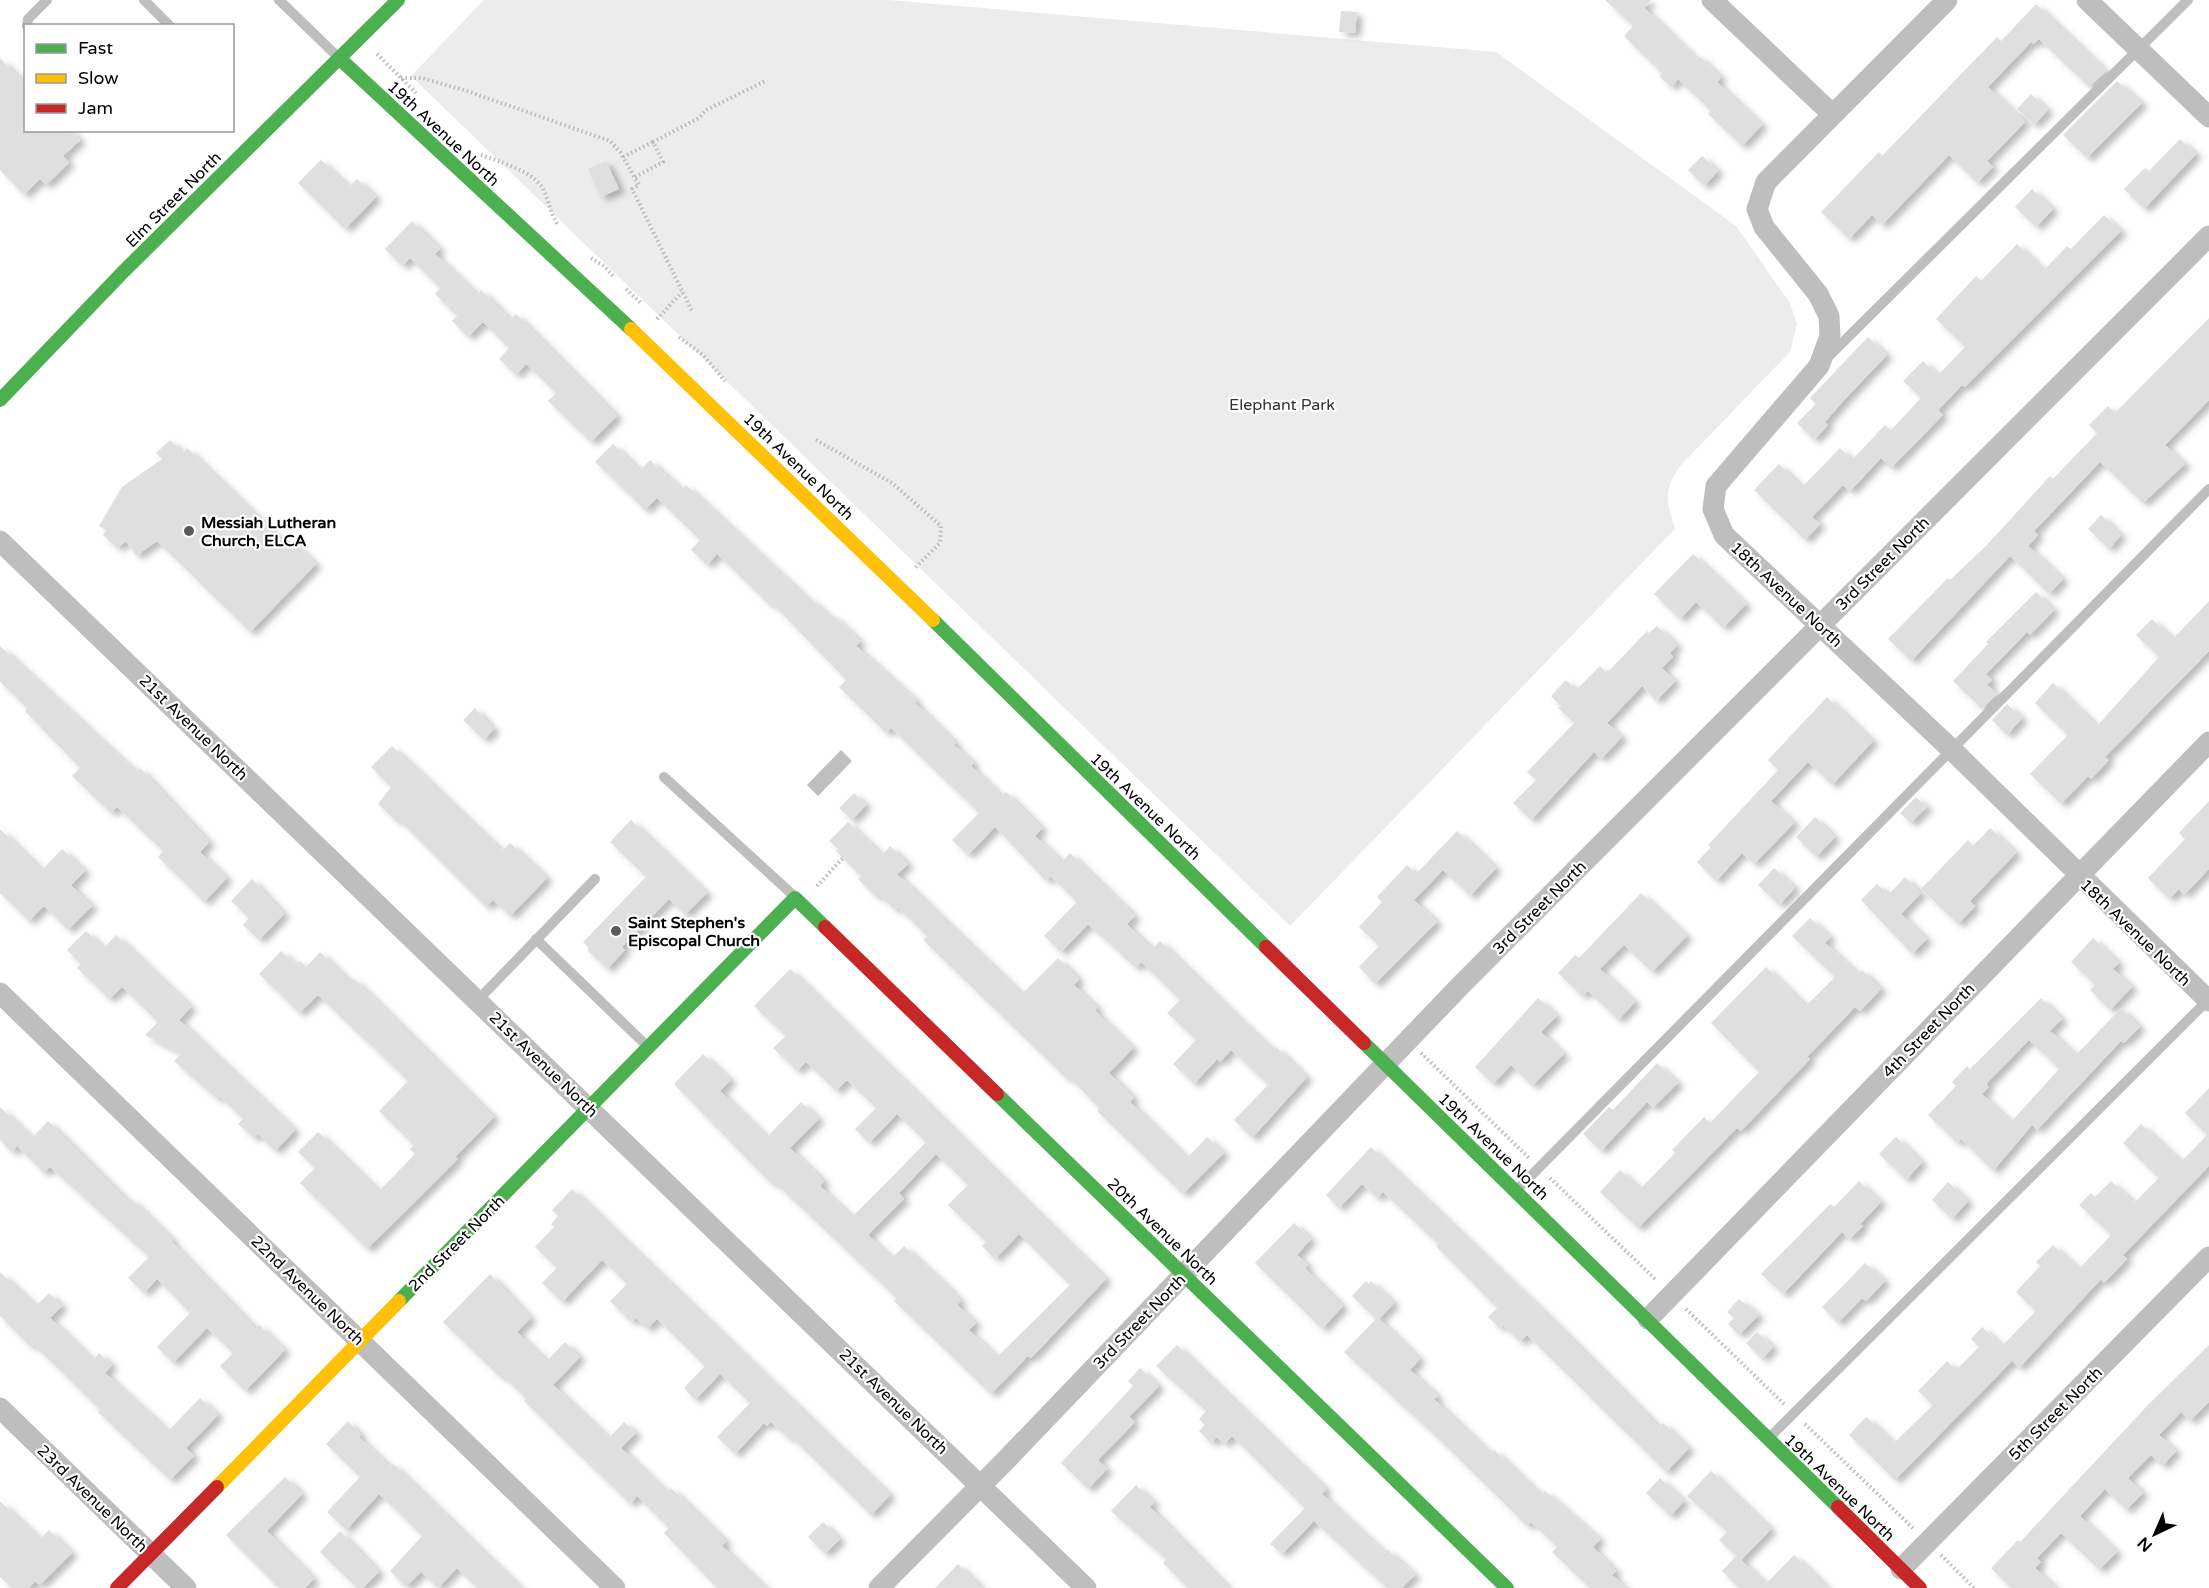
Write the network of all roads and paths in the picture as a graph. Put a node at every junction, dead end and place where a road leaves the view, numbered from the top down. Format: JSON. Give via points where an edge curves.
{"nodes":[{"id":1,"x":47,"y":0,"type":"edge"},
{"id":2,"x":144,"y":0,"type":"edge"},
{"id":3,"x":279,"y":0,"type":"edge"},
{"id":4,"x":398,"y":0,"type":"edge"},
{"id":5,"x":1712,"y":0,"type":"edge"},
{"id":6,"x":1947,"y":0,"type":"edge"},
{"id":7,"x":2086,"y":0,"type":"edge"},
{"id":8,"x":2188,"y":0,"type":"edge"},
{"id":9,"x":27,"y":24,"type":"edge"},
{"id":10,"x":168,"y":24,"type":"edge"},
{"id":11,"x":2139,"y":49,"type":"junction"},
{"id":12,"x":339,"y":58,"type":"junction"},
{"id":13,"x":401,"y":78,"type":"dead end"},
{"id":14,"x":767,"y":80,"type":"dead end"},
{"id":15,"x":1831,"y":113,"type":"junction"},
{"id":16,"x":2209,"y":117,"type":"edge"},
{"id":17,"x":653,"y":142,"type":"junction"},
{"id":18,"x":623,"y":157,"type":"junction"},
{"id":19,"x":635,"y":177,"type":"junction"},
{"id":20,"x":2209,"y":236,"type":"edge"},
{"id":21,"x":682,"y":292,"type":"junction"},
{"id":22,"x":692,"y":311,"type":"dead end"},
{"id":23,"x":656,"y":320,"type":"dead end"},
{"id":24,"x":1819,"y":366,"type":"junction"},
{"id":25,"x":0,"y":400,"type":"edge"},
{"id":26,"x":816,"y":440,"type":"dead end"},
{"id":27,"x":2209,"y":489,"type":"edge"},
{"id":28,"x":0,"y":541,"type":"edge"},
{"id":29,"x":912,"y":572,"type":"dead end"},
{"id":30,"x":1820,"y":626,"type":"junction"},
{"id":31,"x":2209,"y":742,"type":"edge"},
{"id":32,"x":1951,"y":749,"type":"junction"},
{"id":33,"x":664,"y":777,"type":"dead end"},
{"id":34,"x":843,"y":858,"type":"dead end"},
{"id":35,"x":2079,"y":877,"type":"junction"},
{"id":36,"x":595,"y":879,"type":"dead end"},
{"id":37,"x":817,"y":886,"type":"dead end"},
{"id":38,"x":795,"y":897,"type":"junction"},
{"id":39,"x":536,"y":939,"type":"junction"},
{"id":40,"x":0,"y":993,"type":"edge"},
{"id":41,"x":478,"y":1000,"type":"junction"},
{"id":42,"x":2209,"y":1000,"type":"edge"},
{"id":43,"x":648,"y":1047,"type":"junction"},
{"id":44,"x":1420,"y":1053,"type":"dead end"},
{"id":45,"x":1386,"y":1064,"type":"junction"},
{"id":46,"x":589,"y":1107,"type":"junction"},
{"id":47,"x":1539,"y":1168,"type":"junction"},
{"id":48,"x":1516,"y":1191,"type":"junction"},
{"id":49,"x":2209,"y":1257,"type":"edge"},
{"id":50,"x":1184,"y":1275,"type":"junction"},
{"id":51,"x":1671,"y":1295,"type":"junction"},
{"id":52,"x":1648,"y":1319,"type":"junction"},
{"id":53,"x":360,"y":1341,"type":"junction"},
{"id":54,"x":0,"y":1408,"type":"edge"},
{"id":55,"x":1794,"y":1414,"type":"junction"},
{"id":56,"x":1768,"y":1439,"type":"junction"},
{"id":57,"x":981,"y":1486,"type":"junction"},
{"id":58,"x":1928,"y":1543,"type":"junction"},
{"id":59,"x":150,"y":1553,"type":"junction"},
{"id":60,"x":1901,"y":1569,"type":"junction"},
{"id":61,"x":117,"y":1588,"type":"edge"},
{"id":62,"x":186,"y":1588,"type":"edge"},
{"id":63,"x":615,"y":1588,"type":"edge"},
{"id":64,"x":879,"y":1588,"type":"edge"},
{"id":65,"x":1086,"y":1588,"type":"edge"},
{"id":66,"x":1507,"y":1588,"type":"edge"},
{"id":67,"x":1920,"y":1588,"type":"edge"},
{"id":68,"x":1974,"y":1588,"type":"edge"}],
"edges":[{"from":1,"to":9,"type":"lane","via":[[28,18]]},
{"from":2,"to":10,"type":"lane"},
{"from":3,"to":12,"type":"lane"},
{"from":4,"to":12,"type":"street","name":"Elm Street North"},
{"from":5,"to":15,"type":"street"},
{"from":6,"to":15,"type":"street"},
{"from":7,"to":11,"type":"street"},
{"from":8,"to":11,"type":"lane"},
{"from":11,"to":16,"type":"street"},
{"from":11,"to":24,"type":"lane"},
{"from":12,"to":25,"type":"street","name":"Elm Street North"},
{"from":12,"to":45,"type":"street","name":"19th Avenue North","via":[[693,387]]},
{"from":13,"to":18,"type":"path","via":[[408,76],[445,85],[597,134],[610,141]]},
{"from":14,"to":17,"type":"path"},
{"from":15,"to":24,"type":"street","name":"18th Avenue North","via":[[1766,182],[1757,209],[1764,227],[1818,294],[1829,316],[1830,336]]},
{"from":17,"to":18,"type":"path"},
{"from":17,"to":19,"type":"path","via":[[663,162]]},
{"from":18,"to":19,"type":"path"},
{"from":19,"to":21,"type":"path","via":[[639,185],[632,189]]},
{"from":20,"to":30,"type":"street","name":"3rd Street North"},
{"from":21,"to":22,"type":"path"},
{"from":21,"to":23,"type":"path"},
{"from":24,"to":30,"type":"street","name":"18th Avenue North","via":[[1716,486],[1713,509],[1724,535]]},
{"from":26,"to":29,"type":"path","via":[[892,483],[941,526],[940,543]]},
{"from":27,"to":32,"type":"lane"},
{"from":28,"to":41,"type":"street","name":"21st Avenue North"},
{"from":30,"to":32,"type":"street","name":"18th Avenue North"},
{"from":30,"to":45,"type":"street","name":"3rd Street North"},
{"from":31,"to":35,"type":"street","name":"4th Street North"},
{"from":32,"to":35,"type":"street","name":"18th Avenue North"},
{"from":32,"to":47,"type":"lane"},
{"from":33,"to":38,"type":"lane"},
{"from":34,"to":37,"type":"path"},
{"from":35,"to":42,"type":"street","name":"18th Avenue North"},
{"from":35,"to":51,"type":"street","name":"4th Street North"},
{"from":36,"to":39,"type":"lane"},
{"from":38,"to":43,"type":"street","name":"2nd Street North"},
{"from":38,"to":50,"type":"street","name":"20th Avenue North"},
{"from":39,"to":41,"type":"lane"},
{"from":39,"to":43,"type":"lane"},
{"from":40,"to":53,"type":"street","name":"22nd Avenue North"},
{"from":41,"to":46,"type":"street","name":"21st Avenue North"},
{"from":42,"to":55,"type":"lane"},
{"from":43,"to":46,"type":"street","name":"2nd Street North"},
{"from":44,"to":47,"type":"path"},
{"from":45,"to":48,"type":"street","name":"19th Avenue North"},
{"from":45,"to":50,"type":"street","name":"3rd Street North"},
{"from":46,"to":53,"type":"street","name":"2nd Street North"},
{"from":46,"to":57,"type":"street","name":"21st Avenue North"},
{"from":47,"to":48,"type":"lane"},
{"from":47,"to":51,"type":"path"},
{"from":48,"to":52,"type":"street","name":"19th Avenue North"},
{"from":49,"to":58,"type":"street","name":"5th Street North"},
{"from":50,"to":57,"type":"street","name":"3rd Street North"},
{"from":50,"to":66,"type":"street","name":"20th Avenue North"},
{"from":51,"to":52,"type":"street","name":"4th Street North"},
{"from":51,"to":55,"type":"path"},
{"from":52,"to":56,"type":"street","name":"19th Avenue North"},
{"from":53,"to":59,"type":"street","name":"2nd Street North"},
{"from":53,"to":63,"type":"street","name":"22nd Avenue North"},
{"from":54,"to":59,"type":"street","name":"23rd Avenue North"},
{"from":55,"to":56,"type":"lane"},
{"from":55,"to":58,"type":"path"},
{"from":56,"to":60,"type":"street","name":"19th Avenue North"},
{"from":57,"to":64,"type":"street","name":"3rd Street North"},
{"from":57,"to":65,"type":"street","name":"21st Avenue North"},
{"from":58,"to":60,"type":"street","name":"5th Street North"},
{"from":58,"to":68,"type":"path"},
{"from":59,"to":61,"type":"street","name":"2nd Street North"},
{"from":59,"to":62,"type":"street","name":"23rd Avenue North"},
{"from":60,"to":67,"type":"street","name":"19th Avenue North"}]}
